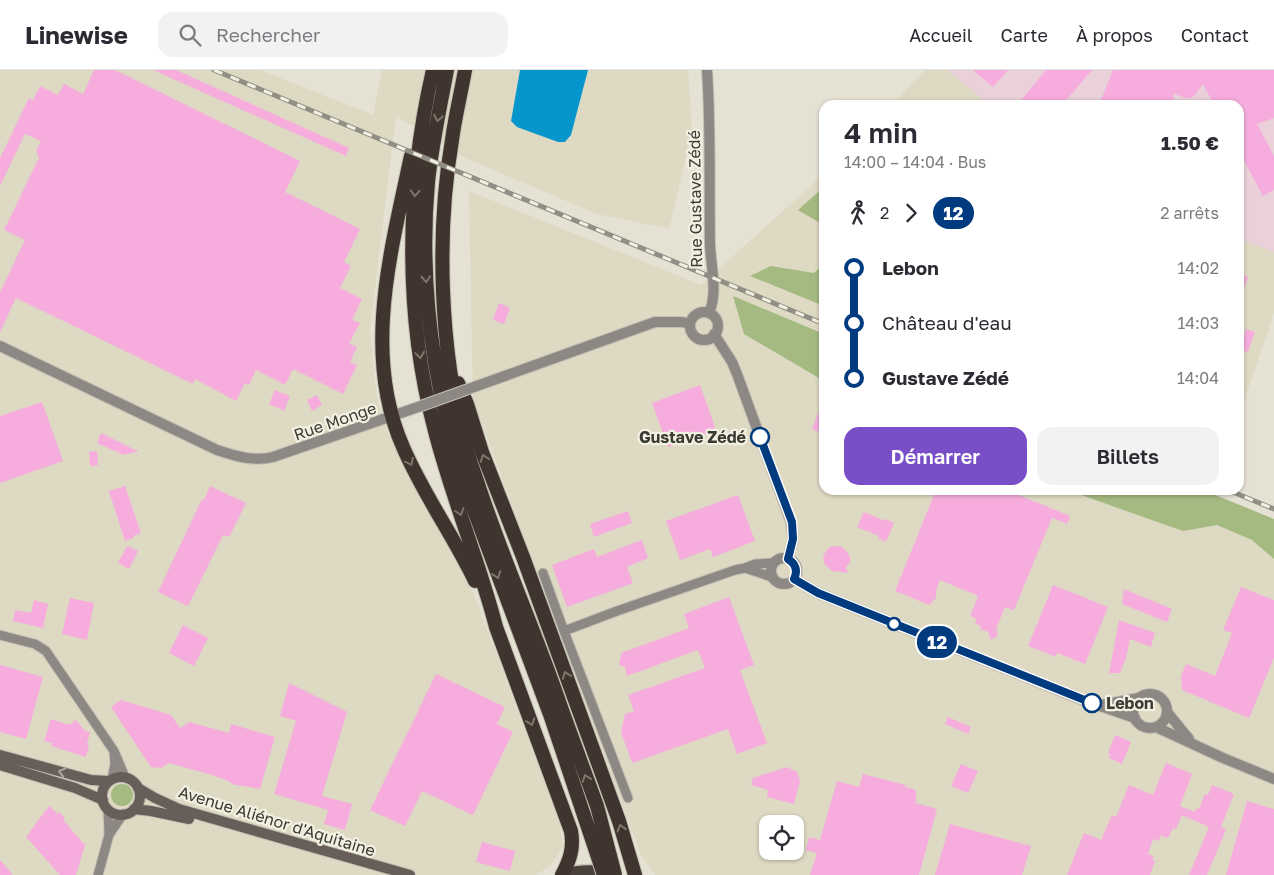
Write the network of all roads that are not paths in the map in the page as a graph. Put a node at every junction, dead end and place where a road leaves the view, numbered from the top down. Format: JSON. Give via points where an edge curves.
{"nodes":[{"id":1,"x":433,"y":70,"type":"edge"},
{"id":2,"x":448,"y":70,"type":"edge"},
{"id":3,"x":465,"y":70,"type":"edge"},
{"id":4,"x":708,"y":70,"type":"edge"},
{"id":5,"x":428,"y":93,"type":"junction"},
{"id":6,"x":709,"y":313,"type":"junction"},
{"id":7,"x":690,"y":324,"type":"junction"},
{"id":8,"x":714,"y":334,"type":"junction"},
{"id":9,"x":0,"y":346,"type":"edge"},
{"id":10,"x":451,"y":369,"type":"junction"},
{"id":11,"x":392,"y":417,"type":"junction"},
{"id":12,"x":788,"y":559,"type":"junction"},
{"id":13,"x":773,"y":563,"type":"junction"},
{"id":14,"x":745,"y":568,"type":"junction"},
{"id":15,"x":543,"y":573,"type":"dead end"},
{"id":16,"x":772,"y":577,"type":"junction"},
{"id":17,"x":794,"y":579,"type":"junction"},
{"id":18,"x":496,"y":627,"type":"junction"},
{"id":19,"x":564,"y":631,"type":"junction"},
{"id":20,"x":0,"y":636,"type":"edge"},
{"id":21,"x":1139,"y":698,"type":"junction"},
{"id":22,"x":1099,"y":705,"type":"junction"},
{"id":23,"x":1167,"y":712,"type":"junction"},
{"id":24,"x":557,"y":715,"type":"junction"},
{"id":25,"x":1135,"y":718,"type":"junction"},
{"id":26,"x":1156,"y":727,"type":"junction"},
{"id":27,"x":1195,"y":745,"type":"junction"},
{"id":28,"x":114,"y":750,"type":"junction"},
{"id":29,"x":0,"y":755,"type":"edge"},
{"id":30,"x":0,"y":765,"type":"edge"},
{"id":31,"x":126,"y":777,"type":"junction"},
{"id":32,"x":1274,"y":779,"type":"edge"},
{"id":33,"x":111,"y":780,"type":"junction"},
{"id":34,"x":138,"y":788,"type":"junction"},
{"id":35,"x":628,"y":798,"type":"dead end"},
{"id":36,"x":106,"y":805,"type":"junction"},
{"id":37,"x":134,"y":810,"type":"junction"},
{"id":38,"x":124,"y":814,"type":"junction"},
{"id":39,"x":109,"y":835,"type":"junction"},
{"id":40,"x":98,"y":875,"type":"edge"},
{"id":41,"x":386,"y":875,"type":"edge"},
{"id":42,"x":410,"y":875,"type":"edge"},
{"id":43,"x":562,"y":875,"type":"edge"},
{"id":44,"x":604,"y":875,"type":"edge"},
{"id":45,"x":616,"y":875,"type":"edge"},
{"id":46,"x":635,"y":875,"type":"edge"}],
"edges":[{"from":1,"to":5,"type":"highway"},
{"from":2,"to":24,"type":"highway","one_way":true,"via":[[434,139],[426,225],[426,278],[435,363],[462,478]]},
{"from":3,"to":10,"type":"highway","via":[[451,141],[444,226],[442,276]]},
{"from":4,"to":6,"type":"street","name":"Rue Gustave Zédé","via":[[713,291]]},
{"from":5,"to":11,"type":"highway","via":[[421,110],[383,301],[383,361]]},
{"from":5,"to":18,"type":"highway","one_way":true,"via":[[414,218],[414,292],[420,358],[434,430]]},
{"from":6,"to":7,"type":"street","via":[[697,314]]},
{"from":6,"to":8,"type":"street","via":[[717,322]]},
{"from":7,"to":8,"type":"street","via":[[698,339],[707,339]]},
{"from":7,"to":11,"type":"street","name":"Rue Monge","bridge":true,"via":[[655,322]]},
{"from":8,"to":12,"type":"street","via":[[737,374],[792,522],[793,539]]},
{"from":9,"to":11,"type":"street","name":"Rue Monge","via":[[216,450],[238,457],[263,460]]},
{"from":10,"to":24,"type":"highway","via":[[464,442]]},
{"from":46,"to":10,"type":"highway","one_way":true,"via":[[594,752],[467,404]]},
{"from":11,"to":18,"type":"highway","one_way":true,"via":[[402,447],[423,490],[463,557]]},
{"from":12,"to":13,"type":"street","via":[[782,558]]},
{"from":12,"to":17,"type":"street","via":[[797,570]]},
{"from":13,"to":14,"type":"street"},
{"from":13,"to":16,"type":"street"},
{"from":14,"to":16,"type":"street"},
{"from":14,"to":19,"type":"street"},
{"from":15,"to":19,"type":"street"},
{"from":16,"to":17,"type":"street","via":[[780,584],[788,584]]},
{"from":17,"to":22,"type":"street","via":[[818,593]]},
{"from":18,"to":43,"type":"highway","one_way":true,"via":[[571,831],[570,857]]},
{"from":19,"to":35,"type":"street"},
{"from":20,"to":28,"type":"street","via":[[35,644],[46,651]]},
{"from":21,"to":22,"type":"street"},
{"from":21,"to":23,"type":"street","via":[[1146,694],[1156,695],[1165,702]]},
{"from":21,"to":25,"type":"street","via":[[1133,707]]},
{"from":22,"to":25,"type":"street"},
{"from":23,"to":26,"type":"street","via":[[1164,721]]},
{"from":23,"to":27,"type":"street"},
{"from":24,"to":44,"type":"highway","bridge":true},
{"from":45,"to":24,"type":"highway","one_way":true,"bridge":true,"via":[[597,806]]},
{"from":25,"to":26,"type":"street","via":[[1142,726]]},
{"from":26,"to":27,"type":"street"},
{"from":27,"to":32,"type":"street"},
{"from":28,"to":31,"type":"street"},
{"from":28,"to":33,"type":"street"},
{"from":33,"to":29,"type":"main road","one_way":true,"via":[[91,780]]},
{"from":30,"to":36,"type":"main road","via":[[75,788]]},
{"from":31,"to":33,"type":"main road"},
{"from":31,"to":34,"type":"main road"},
{"from":33,"to":36,"type":"main road","via":[[104,790]]},
{"from":34,"to":37,"type":"main road","via":[[140,799]]},
{"from":34,"to":42,"type":"main road","name":"Avenue Aliénor d'Aquitaine","via":[[179,809]]},
{"from":36,"to":38,"type":"main road","via":[[113,812]]},
{"from":36,"to":39,"type":"street"},
{"from":37,"to":38,"type":"main road"},
{"from":37,"to":41,"type":"main road","name":"Avenue Aliénor d'Aquitaine","via":[[178,816]]},
{"from":38,"to":39,"type":"street"},
{"from":39,"to":40,"type":"street"},
{"from":43,"to":45,"type":"main road","via":[[594,870]]}]}
